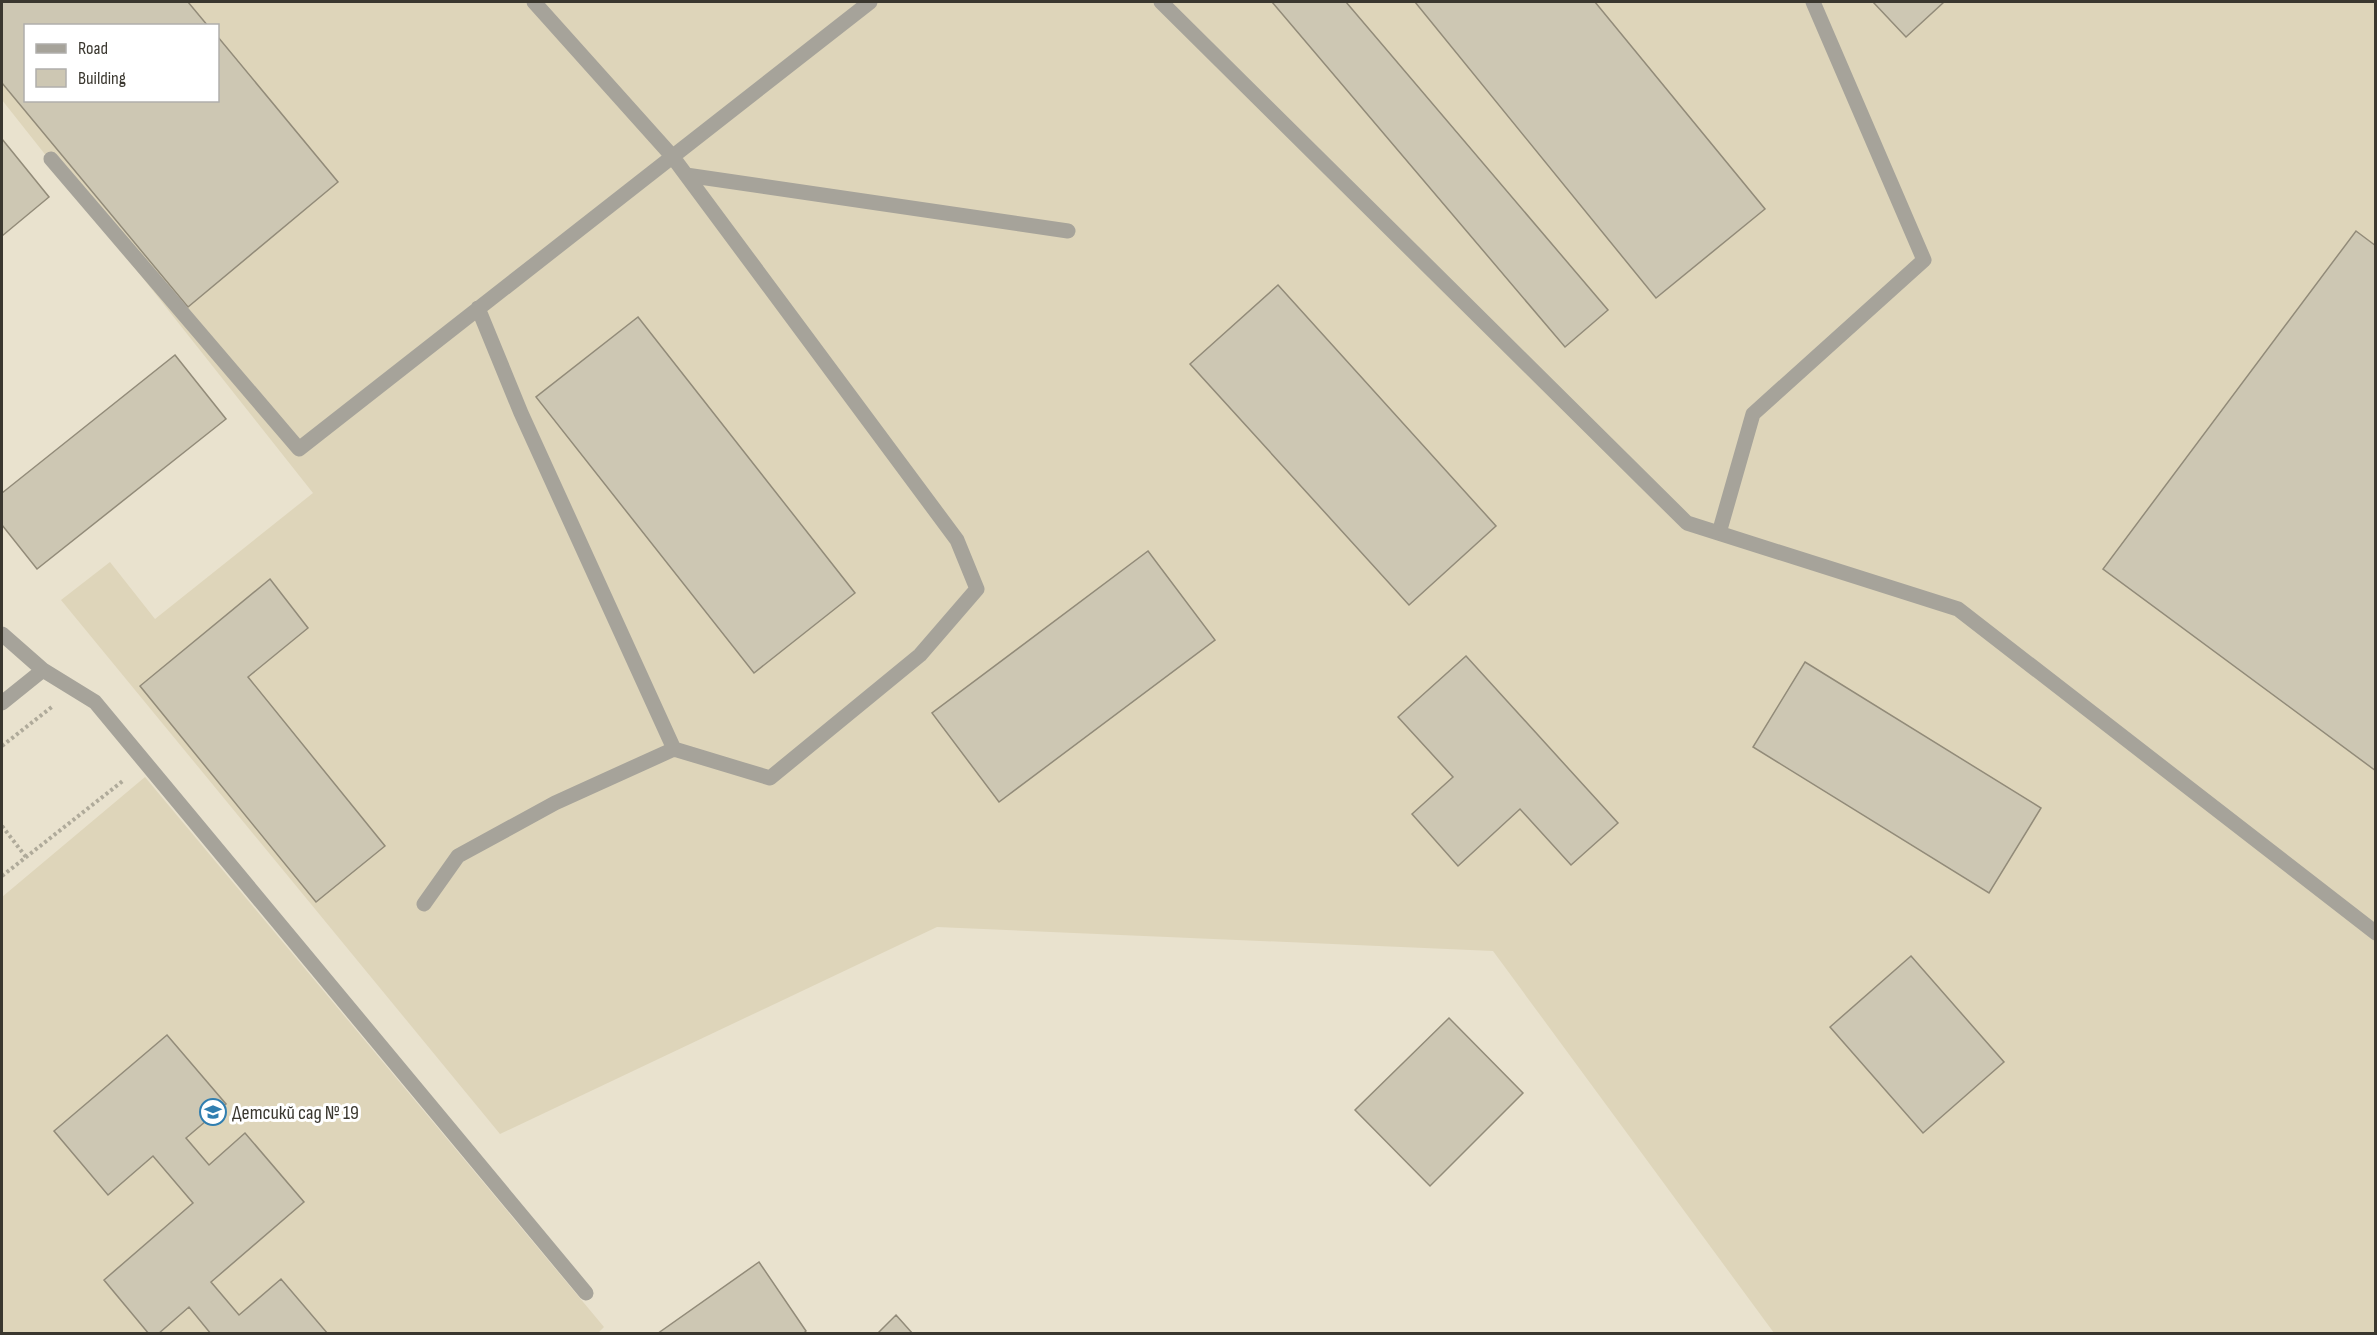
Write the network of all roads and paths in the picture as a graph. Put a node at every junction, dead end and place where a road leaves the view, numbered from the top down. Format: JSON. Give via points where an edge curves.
{"nodes":[{"id":1,"x":534,"y":2,"type":"edge"},
{"id":2,"x":870,"y":2,"type":"edge"},
{"id":3,"x":1161,"y":2,"type":"edge"},
{"id":4,"x":1813,"y":2,"type":"edge"},
{"id":5,"x":672,"y":156,"type":"junction"},
{"id":6,"x":51,"y":159,"type":"dead end"},
{"id":7,"x":686,"y":175,"type":"junction"},
{"id":8,"x":1068,"y":231,"type":"dead end"},
{"id":9,"x":478,"y":308,"type":"junction"},
{"id":10,"x":1719,"y":533,"type":"junction"},
{"id":11,"x":2,"y":634,"type":"edge"},
{"id":12,"x":43,"y":670,"type":"junction"},
{"id":13,"x":2,"y":703,"type":"edge"},
{"id":14,"x":674,"y":750,"type":"junction"},
{"id":15,"x":127,"y":777,"type":"dead end"},
{"id":16,"x":2,"y":826,"type":"edge"},
{"id":17,"x":26,"y":857,"type":"junction"},
{"id":18,"x":2,"y":876,"type":"edge"},
{"id":19,"x":424,"y":904,"type":"dead end"},
{"id":20,"x":2376,"y":933,"type":"edge"},
{"id":21,"x":586,"y":1293,"type":"dead end"}],
"edges":[{"from":1,"to":5,"type":"street"},
{"from":2,"to":5,"type":"street"},
{"from":3,"to":10,"type":"street","via":[[1687,523]]},
{"from":4,"to":10,"type":"street","via":[[1924,260],[1753,414]]},
{"from":5,"to":7,"type":"street"},
{"from":5,"to":9,"type":"street"},
{"from":6,"to":9,"type":"street","via":[[299,449]]},
{"from":7,"to":8,"type":"street"},
{"from":7,"to":14,"type":"street","via":[[957,540],[977,589],[920,655],[770,778]]},
{"from":9,"to":14,"type":"street","via":[[521,413]]},
{"from":10,"to":20,"type":"street","via":[[1958,609]]},
{"from":11,"to":12,"type":"street"},
{"from":12,"to":13,"type":"street"},
{"from":12,"to":21,"type":"street","via":[[94,702]]},
{"from":14,"to":19,"type":"street","via":[[555,803],[458,856]]},
{"from":15,"to":17,"type":"path"},
{"from":16,"to":17,"type":"path"},
{"from":17,"to":18,"type":"path"}]}
